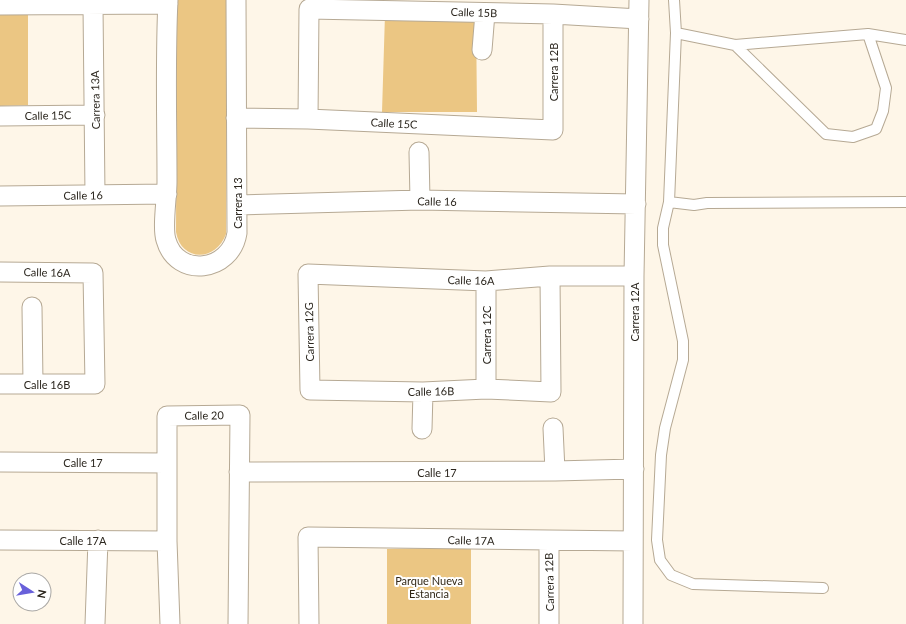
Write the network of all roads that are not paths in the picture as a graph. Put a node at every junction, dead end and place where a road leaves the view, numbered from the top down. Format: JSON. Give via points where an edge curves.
{"nodes":[{"id":1,"x":236,"y":0,"type":"edge"},
{"id":2,"x":640,"y":0,"type":"edge"},
{"id":3,"x":674,"y":0,"type":"edge"},
{"id":4,"x":168,"y":2,"type":"edge"},
{"id":5,"x":0,"y":5,"type":"edge"},
{"id":6,"x":448,"y":5,"type":"edge"},
{"id":7,"x":93,"y":6,"type":"junction"},
{"id":8,"x":485,"y":13,"type":"junction"},
{"id":9,"x":553,"y":14,"type":"junction"},
{"id":10,"x":639,"y":19,"type":"junction"},
{"id":11,"x":676,"y":33,"type":"junction"},
{"id":12,"x":868,"y":34,"type":"junction"},
{"id":13,"x":906,"y":40,"type":"edge"},
{"id":14,"x":735,"y":45,"type":"junction"},
{"id":15,"x":482,"y":50,"type":"dead end"},
{"id":16,"x":95,"y":115,"type":"junction"},
{"id":17,"x":0,"y":116,"type":"edge"},
{"id":18,"x":236,"y":118,"type":"junction"},
{"id":19,"x":308,"y":119,"type":"junction"},
{"id":20,"x":553,"y":130,"type":"joint"},
{"id":21,"x":419,"y":152,"type":"dead end"},
{"id":22,"x":167,"y":194,"type":"junction"},
{"id":23,"x":95,"y":195,"type":"junction"},
{"id":24,"x":0,"y":196,"type":"edge"},
{"id":25,"x":420,"y":200,"type":"junction"},
{"id":26,"x":669,"y":202,"type":"junction"},
{"id":27,"x":906,"y":202,"type":"edge"},
{"id":28,"x":636,"y":204,"type":"junction"},
{"id":29,"x":238,"y":205,"type":"junction"},
{"id":30,"x":0,"y":272,"type":"edge"},
{"id":31,"x":308,"y":274,"type":"joint"},
{"id":32,"x":550,"y":276,"type":"junction"},
{"id":33,"x":634,"y":276,"type":"junction"},
{"id":34,"x":486,"y":281,"type":"junction"},
{"id":35,"x":32,"y":307,"type":"dead end"},
{"id":36,"x":0,"y":384,"type":"edge"},
{"id":37,"x":33,"y":384,"type":"junction"},
{"id":38,"x":95,"y":384,"type":"joint"},
{"id":39,"x":486,"y":389,"type":"junction"},
{"id":40,"x":310,"y":390,"type":"joint"},
{"id":41,"x":423,"y":392,"type":"junction"},
{"id":42,"x":553,"y":428,"type":"dead end"},
{"id":43,"x":422,"y":429,"type":"dead end"},
{"id":44,"x":0,"y":462,"type":"edge"},
{"id":45,"x":167,"y":463,"type":"junction"},
{"id":46,"x":634,"y":469,"type":"junction"},
{"id":47,"x":239,"y":472,"type":"junction"},
{"id":48,"x":555,"y":472,"type":"junction"},
{"id":49,"x":0,"y":540,"type":"edge"},
{"id":50,"x":98,"y":540,"type":"junction"},
{"id":51,"x":167,"y":541,"type":"junction"},
{"id":52,"x":549,"y":541,"type":"junction"},
{"id":53,"x":633,"y":541,"type":"junction"},
{"id":54,"x":823,"y":588,"type":"dead end"},
{"id":55,"x":95,"y":624,"type":"edge"},
{"id":56,"x":170,"y":624,"type":"edge"},
{"id":57,"x":238,"y":624,"type":"edge"},
{"id":58,"x":309,"y":624,"type":"edge"},
{"id":59,"x":549,"y":624,"type":"edge"},
{"id":60,"x":633,"y":624,"type":"edge"}],
"edges":[{"from":1,"to":18,"type":"street","name":"Carrera 13"},
{"from":2,"to":10,"type":"street","name":"Carrera 12A"},
{"from":3,"to":11,"type":"lane"},
{"from":4,"to":7,"type":"street"},
{"from":4,"to":22,"type":"street","name":"Carrera 13"},
{"from":5,"to":7,"type":"street"},
{"from":6,"to":8,"type":"street","name":"Calle 15B"},
{"from":6,"to":19,"type":"street","name":"Calle 15B","via":[[309,9]]},
{"from":7,"to":16,"type":"street","name":"Carrera 13A"},
{"from":8,"to":9,"type":"street","name":"Calle 15B"},
{"from":8,"to":15,"type":"street"},
{"from":9,"to":10,"type":"street","name":"Calle 15B"},
{"from":9,"to":20,"type":"street","name":"Carrera 12B"},
{"from":10,"to":28,"type":"street","name":"Carrera 12A"},
{"from":11,"to":14,"type":"lane"},
{"from":11,"to":26,"type":"lane"},
{"from":12,"to":13,"type":"lane"},
{"from":12,"to":14,"type":"lane"},
{"from":12,"to":14,"type":"lane","via":[[886,88],[883,111],[876,129],[853,137],[826,134]]},
{"from":16,"to":17,"type":"street","name":"Calle 15C"},
{"from":16,"to":23,"type":"street","name":"Carrera 13A"},
{"from":18,"to":19,"type":"street","name":"Calle 15C"},
{"from":18,"to":29,"type":"street","name":"Carrera 13"},
{"from":19,"to":20,"type":"street","name":"Calle 15C"},
{"from":21,"to":25,"type":"street"},
{"from":22,"to":23,"type":"street","name":"Calle 16"},
{"from":22,"to":29,"type":"street","name":"Carrera 13","via":[[166,241],[174,254],[193,266],[216,263],[230,251],[236,240]]},
{"from":23,"to":24,"type":"street","name":"Calle 16"},
{"from":25,"to":28,"type":"street","name":"Calle 16"},
{"from":25,"to":29,"type":"street","name":"Calle 16"},
{"from":26,"to":27,"type":"lane","via":[[694,205]]},
{"from":26,"to":54,"type":"lane","via":[[663,228],[663,245],[684,340],[683,360],[665,428],[661,455],[657,540],[660,560],[671,575],[693,584]]},
{"from":28,"to":33,"type":"street","name":"Carrera 12A"},
{"from":30,"to":38,"type":"street","name":"Calle 16A","via":[[93,272]]},
{"from":31,"to":34,"type":"street","name":"Calle 16A"},
{"from":31,"to":40,"type":"street","name":"Carrera 12G"},
{"from":32,"to":33,"type":"street","name":"Calle 16A"},
{"from":32,"to":34,"type":"street","name":"Calle 16A"},
{"from":32,"to":39,"type":"street","name":"Calle 16B","via":[[551,392]]},
{"from":33,"to":46,"type":"street","name":"Carrera 12A"},
{"from":34,"to":39,"type":"street","name":"Carrera 12C"},
{"from":35,"to":37,"type":"street"},
{"from":36,"to":37,"type":"street","name":"Calle 16B"},
{"from":37,"to":38,"type":"street","name":"Calle 16B"},
{"from":39,"to":41,"type":"street","name":"Calle 16B"},
{"from":40,"to":41,"type":"street","name":"Calle 16B"},
{"from":41,"to":43,"type":"street"},
{"from":42,"to":48,"type":"street"},
{"from":44,"to":45,"type":"street","name":"Calle 17"},
{"from":45,"to":47,"type":"street","name":"Calle 20","via":[[167,416],[240,415]]},
{"from":45,"to":51,"type":"street","name":"Calle 20"},
{"from":46,"to":48,"type":"street","name":"Calle 17"},
{"from":46,"to":53,"type":"street","name":"Carrera 12A"},
{"from":47,"to":48,"type":"street","name":"Calle 17"},
{"from":47,"to":57,"type":"street","name":"Calle 20"},
{"from":49,"to":50,"type":"street","name":"Calle 17A"},
{"from":50,"to":51,"type":"street","name":"Calle 17A"},
{"from":50,"to":55,"type":"street"},
{"from":51,"to":56,"type":"street","name":"Calle 20"},
{"from":52,"to":53,"type":"street","name":"Calle 17A"},
{"from":52,"to":58,"type":"street","name":"Calle 17A","via":[[308,537]]},
{"from":52,"to":59,"type":"street","name":"Carrera 12B"},
{"from":53,"to":60,"type":"street","name":"Carrera 12A"}]}
